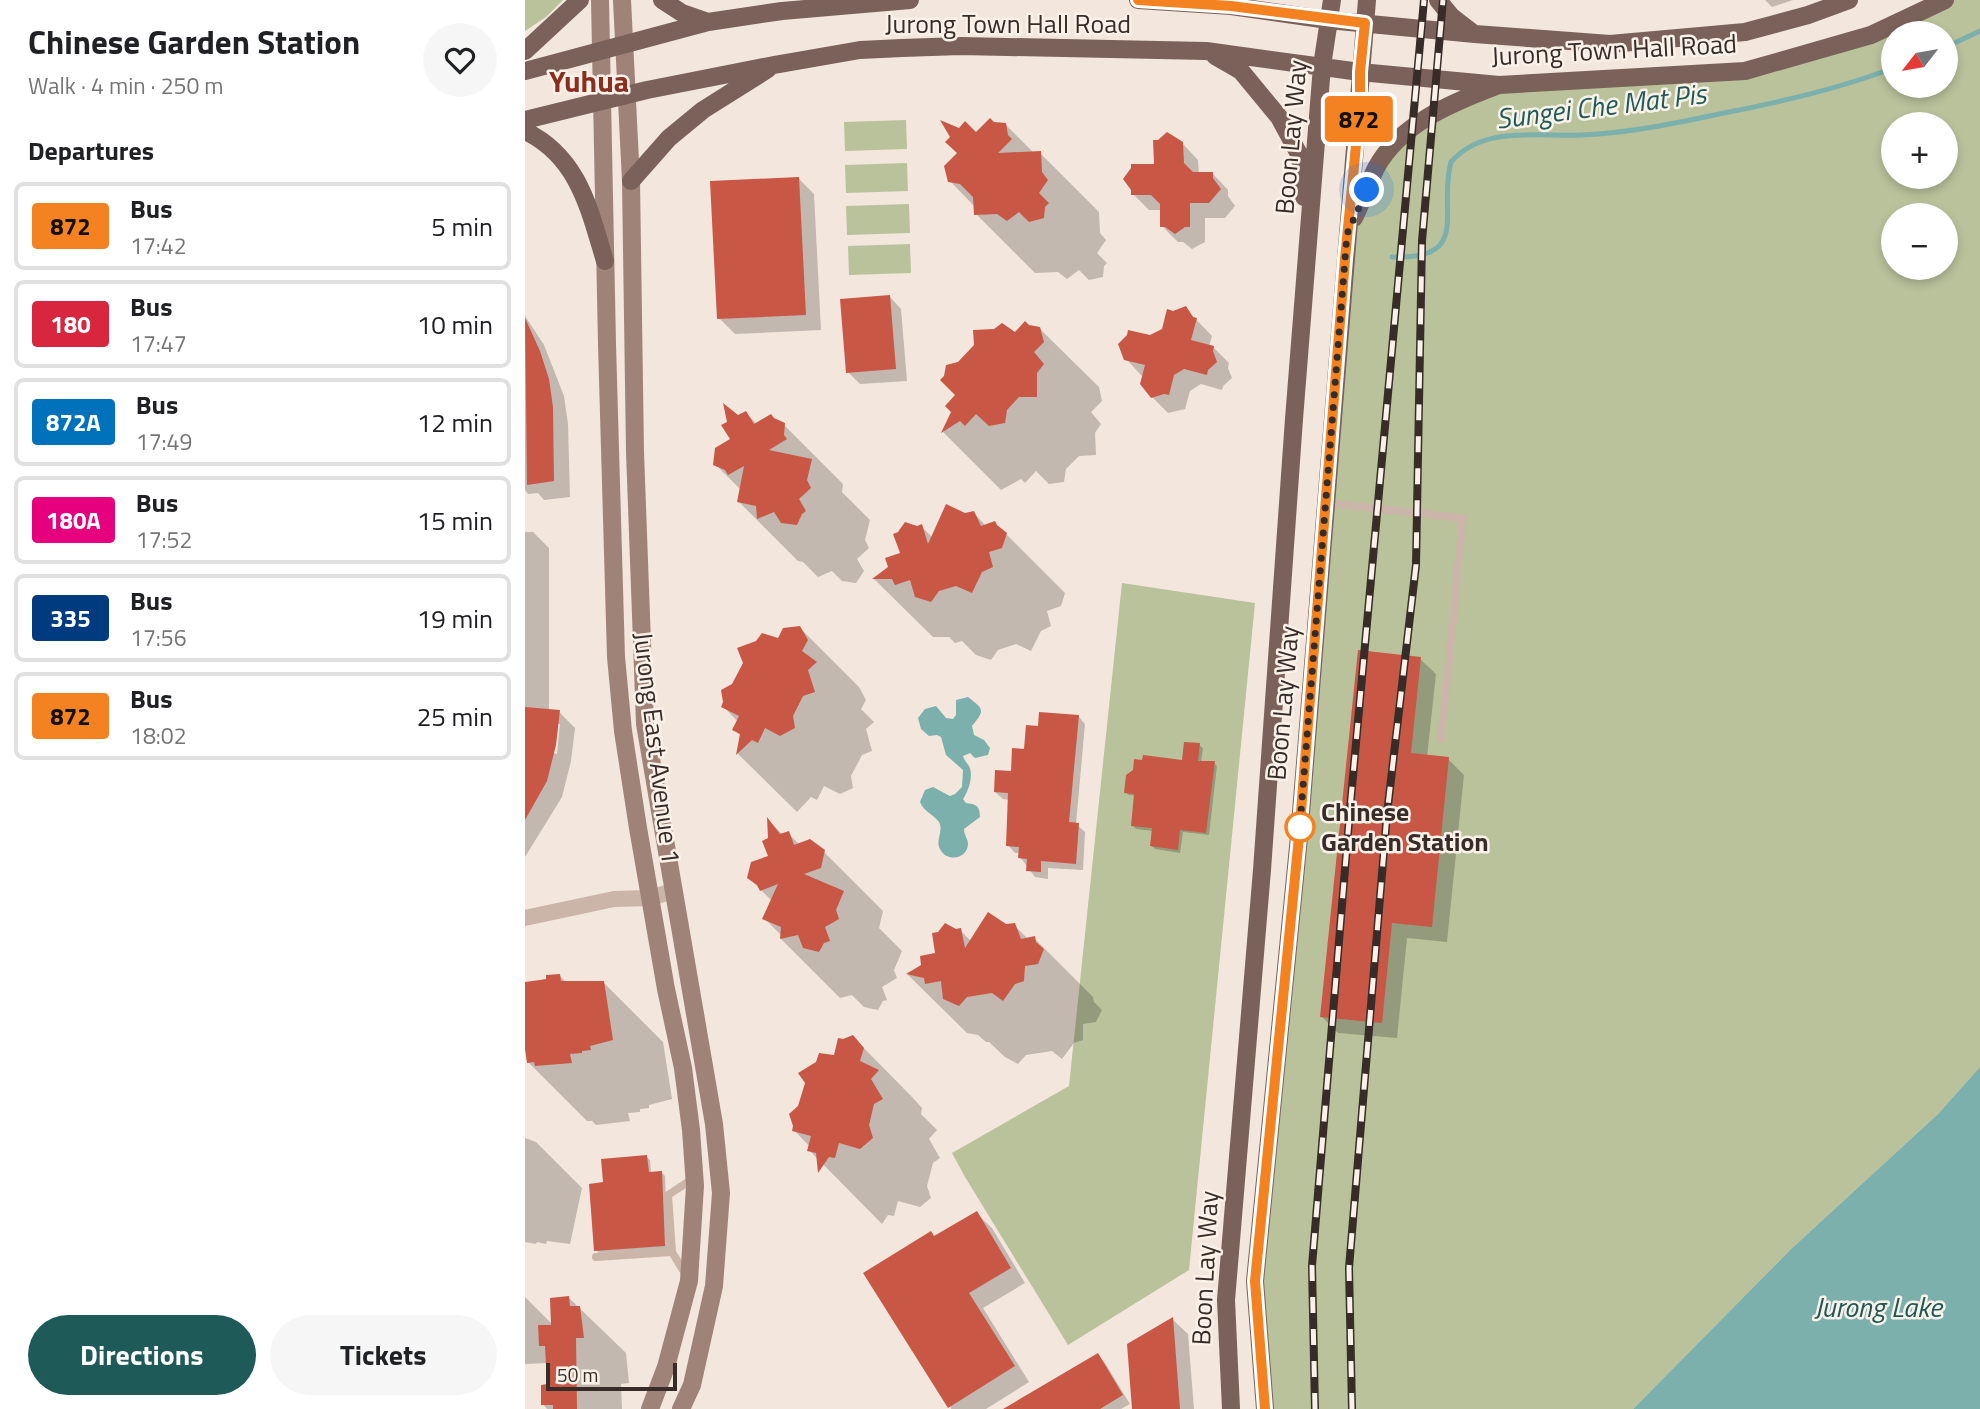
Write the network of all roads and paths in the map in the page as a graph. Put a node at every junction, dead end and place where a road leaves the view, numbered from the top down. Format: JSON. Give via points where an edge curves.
{"nodes":[{"id":1,"x":580,"y":0,"type":"edge"},
{"id":2,"x":600,"y":0,"type":"edge"},
{"id":3,"x":622,"y":0,"type":"edge"},
{"id":4,"x":662,"y":0,"type":"edge"},
{"id":5,"x":910,"y":0,"type":"edge"},
{"id":6,"x":1138,"y":0,"type":"edge"},
{"id":7,"x":1332,"y":0,"type":"edge"},
{"id":8,"x":1367,"y":0,"type":"edge"},
{"id":9,"x":1438,"y":0,"type":"edge"},
{"id":10,"x":1849,"y":0,"type":"edge"},
{"id":11,"x":1945,"y":0,"type":"edge"},
{"id":12,"x":1235,"y":3,"type":"edge"},
{"id":13,"x":1328,"y":20,"type":"junction"},
{"id":14,"x":708,"y":22,"type":"junction"},
{"id":15,"x":1365,"y":23,"type":"junction"},
{"id":16,"x":1475,"y":34,"type":"junction"},
{"id":17,"x":624,"y":44,"type":"junction"},
{"id":18,"x":602,"y":50,"type":"junction"},
{"id":19,"x":525,"y":51,"type":"edge"},
{"id":20,"x":1206,"y":51,"type":"junction"},
{"id":21,"x":774,"y":65,"type":"junction"},
{"id":22,"x":1322,"y":66,"type":"junction"},
{"id":23,"x":525,"y":71,"type":"edge"},
{"id":24,"x":1360,"y":72,"type":"junction"},
{"id":25,"x":1499,"y":85,"type":"junction"},
{"id":26,"x":627,"y":95,"type":"junction"},
{"id":27,"x":604,"y":100,"type":"junction"},
{"id":28,"x":525,"y":120,"type":"edge"},
{"id":29,"x":525,"y":131,"type":"edge"},
{"id":30,"x":631,"y":181,"type":"junction"},
{"id":31,"x":1347,"y":234,"type":"junction"},
{"id":32,"x":1309,"y":247,"type":"junction"},
{"id":33,"x":605,"y":261,"type":"junction"},
{"id":34,"x":1326,"y":503,"type":"junction"},
{"id":35,"x":624,"y":509,"type":"junction"},
{"id":36,"x":1441,"y":739,"type":"dead end"},
{"id":37,"x":672,"y":884,"type":"junction"},
{"id":38,"x":649,"y":891,"type":"junction"},
{"id":39,"x":525,"y":918,"type":"edge"},
{"id":40,"x":694,"y":1178,"type":"junction"},
{"id":41,"x":672,"y":1252,"type":"junction"},
{"id":42,"x":596,"y":1257,"type":"dead end"},
{"id":43,"x":689,"y":1281,"type":"junction"},
{"id":44,"x":650,"y":1409,"type":"edge"},
{"id":45,"x":681,"y":1409,"type":"edge"},
{"id":46,"x":1231,"y":1409,"type":"edge"},
{"id":47,"x":1265,"y":1409,"type":"edge"}],
"edges":[{"from":1,"to":19,"type":"main road"},
{"from":2,"to":18,"type":"street","name":"Jurong East Avenue 1"},
{"from":3,"to":17,"type":"street","name":"Jurong East Avenue 1"},
{"from":4,"to":14,"type":"main road"},
{"from":5,"to":14,"type":"main road","name":"Jurong Town Hall Road"},
{"from":6,"to":12,"type":"main road","name":"Jurong Town Hall Road"},
{"from":7,"to":13,"type":"main road","name":"Boon Lay Way"},
{"from":8,"to":15,"type":"main road","name":"Boon Lay Way"},
{"from":9,"to":16,"type":"main road"},
{"from":10,"to":16,"type":"main road","name":"Jurong Town Hall Road","via":[[1745,32],[1685,39],[1610,44]]},
{"from":11,"to":25,"type":"main road","name":"Jurong Town Hall Road","via":[[1871,35],[1745,71]]},
{"from":12,"to":13,"type":"main road","name":"Jurong Town Hall Road"},
{"from":13,"to":15,"type":"main road","name":"Jurong Town Hall Road"},
{"from":13,"to":22,"type":"main road","name":"Boon Lay Way"},
{"from":14,"to":17,"type":"main road","name":"Jurong Town Hall Road"},
{"from":15,"to":16,"type":"main road","name":"Jurong Town Hall Road"},
{"from":15,"to":24,"type":"main road","name":"Boon Lay Way"},
{"from":17,"to":18,"type":"main road","name":"Jurong Town Hall Road"},
{"from":17,"to":26,"type":"street","name":"Jurong East Avenue 1"},
{"from":18,"to":23,"type":"main road","name":"Jurong Town Hall Road"},
{"from":18,"to":27,"type":"street","name":"Jurong East Avenue 1"},
{"from":20,"to":21,"type":"main road","name":"Jurong Town Hall Road","via":[[961,46],[860,50]]},
{"from":20,"to":22,"type":"main road","name":"Jurong Town Hall Road"},
{"from":20,"to":32,"type":"main road","via":[[1241,71],[1279,117],[1300,156]]},
{"from":21,"to":26,"type":"main road","name":"Jurong Town Hall Road"},
{"from":21,"to":30,"type":"main road","via":[[703,110],[669,138]]},
{"from":22,"to":24,"type":"main road","name":"Jurong Town Hall Road"},
{"from":22,"to":32,"type":"main road","name":"Boon Lay Way"},
{"from":24,"to":25,"type":"main road","name":"Jurong Town Hall Road"},
{"from":24,"to":31,"type":"main road","name":"Boon Lay Way"},
{"from":25,"to":31,"type":"main road","via":[[1430,115],[1391,146]]},
{"from":26,"to":27,"type":"main road","name":"Jurong Town Hall Road"},
{"from":26,"to":30,"type":"street","name":"Jurong East Avenue 1"},
{"from":27,"to":28,"type":"main road","name":"Jurong Town Hall Road"},
{"from":27,"to":33,"type":"street","name":"Jurong East Avenue 1"},
{"from":29,"to":33,"type":"main road","via":[[565,160],[588,207]]},
{"from":30,"to":35,"type":"street","name":"Jurong East Avenue 1","via":[[633,358]]},
{"from":31,"to":34,"type":"main road","name":"Boon Lay Way"},
{"from":32,"to":46,"type":"main road","name":"Boon Lay Way","via":[[1226,1300]]},
{"from":33,"to":35,"type":"street","name":"Jurong East Avenue 1"},
{"from":34,"to":36,"type":"lane","via":[[1463,518]]},
{"from":34,"to":47,"type":"main road","name":"Boon Lay Way","via":[[1255,1281]]},
{"from":35,"to":37,"type":"street","name":"Jurong East Avenue 1","via":[[645,724]]},
{"from":35,"to":38,"type":"street","name":"Jurong East Avenue 1","via":[[616,657]]},
{"from":37,"to":38,"type":"street"},
{"from":37,"to":45,"type":"street","name":"Jurong East Avenue 1","via":[[714,1124],[721,1193],[714,1286],[692,1385]]},
{"from":38,"to":39,"type":"street"},
{"from":38,"to":40,"type":"street","name":"Jurong East Avenue 1","via":[[683,1068]]},
{"from":40,"to":41,"type":"lane","via":[[667,1195]]},
{"from":40,"to":43,"type":"street","name":"Jurong East Avenue 1"},
{"from":41,"to":42,"type":"lane"},
{"from":41,"to":43,"type":"lane"},
{"from":43,"to":44,"type":"street","name":"Jurong East Avenue 1"}]}
